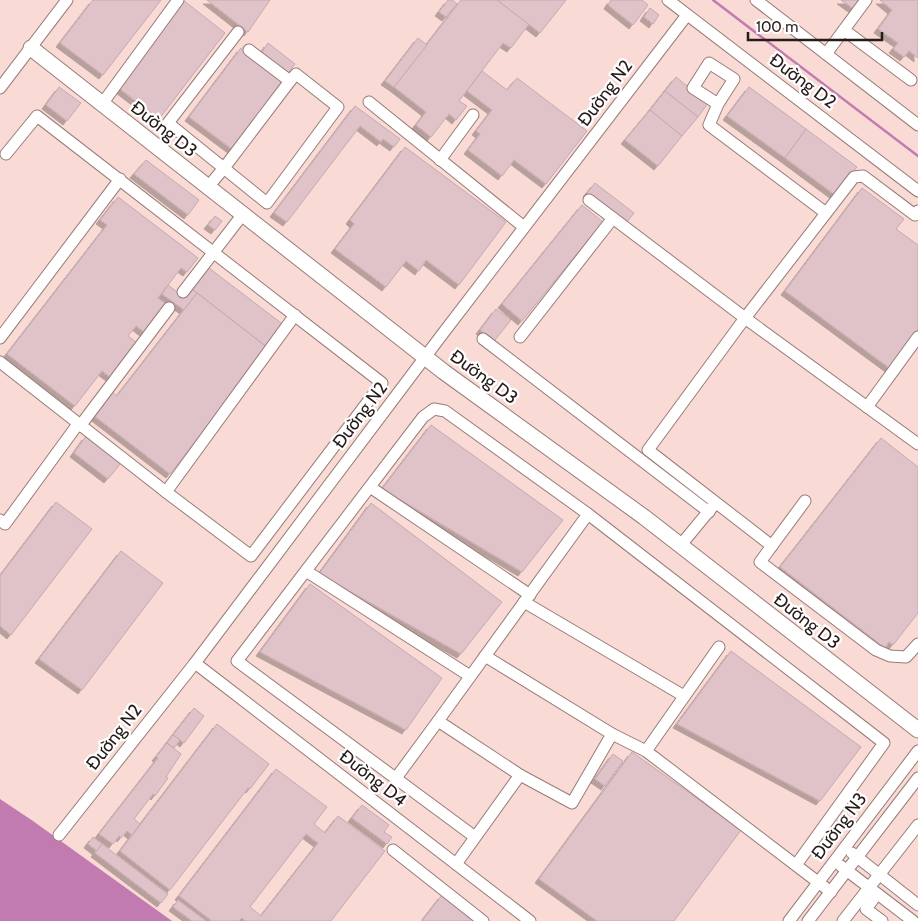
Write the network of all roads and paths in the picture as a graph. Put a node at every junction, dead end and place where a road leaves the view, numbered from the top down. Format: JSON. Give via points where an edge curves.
{"nodes":[{"id":1,"x":67,"y":0,"type":"edge"},
{"id":2,"x":178,"y":0,"type":"edge"},
{"id":3,"x":668,"y":0,"type":"edge"},
{"id":4,"x":756,"y":0,"type":"edge"},
{"id":5,"x":866,"y":0,"type":"edge"},
{"id":6,"x":687,"y":15,"type":"junction"},
{"id":7,"x":844,"y":30,"type":"junction"},
{"id":8,"x":238,"y":32,"type":"dead end"},
{"id":9,"x":31,"y":48,"type":"junction"},
{"id":10,"x":249,"y":50,"type":"dead end"},
{"id":11,"x":826,"y":54,"type":"junction"},
{"id":12,"x":4,"y":75,"type":"edge"},
{"id":13,"x":911,"y":80,"type":"dead end"},
{"id":14,"x":290,"y":81,"type":"junction"},
{"id":15,"x":0,"y":88,"type":"edge"},
{"id":16,"x":369,"y":102,"type":"dead end"},
{"id":17,"x":102,"y":104,"type":"junction"},
{"id":18,"x":718,"y":104,"type":"dead end"},
{"id":19,"x":473,"y":115,"type":"dead end"},
{"id":20,"x":918,"y":125,"type":"edge"},
{"id":21,"x":6,"y":154,"type":"dead end"},
{"id":22,"x":440,"y":160,"type":"junction"},
{"id":23,"x":224,"y":168,"type":"junction"},
{"id":24,"x":120,"y":180,"type":"junction"},
{"id":25,"x":208,"y":187,"type":"junction"},
{"id":26,"x":918,"y":190,"type":"edge"},
{"id":27,"x":589,"y":200,"type":"dead end"},
{"id":28,"x":826,"y":213,"type":"junction"},
{"id":29,"x":243,"y":214,"type":"junction"},
{"id":30,"x":917,"y":214,"type":"edge"},
{"id":31,"x":613,"y":218,"type":"junction"},
{"id":32,"x":524,"y":227,"type":"junction"},
{"id":33,"x":213,"y":251,"type":"junction"},
{"id":34,"x":183,"y":292,"type":"dead end"},
{"id":35,"x":169,"y":308,"type":"dead end"},
{"id":36,"x":295,"y":315,"type":"junction"},
{"id":37,"x":745,"y":318,"type":"junction"},
{"id":38,"x":520,"y":336,"type":"dead end"},
{"id":39,"x":918,"y":337,"type":"edge"},
{"id":40,"x":0,"y":338,"type":"edge"},
{"id":41,"x":483,"y":339,"type":"dead end"},
{"id":42,"x":425,"y":357,"type":"junction"},
{"id":43,"x":0,"y":362,"type":"edge"},
{"id":44,"x":866,"y":406,"type":"junction"},
{"id":45,"x":79,"y":425,"type":"junction"},
{"id":46,"x":918,"y":444,"type":"edge"},
{"id":47,"x":370,"y":487,"type":"junction"},
{"id":48,"x":166,"y":492,"type":"junction"},
{"id":49,"x":805,"y":501,"type":"dead end"},
{"id":50,"x":712,"y":508,"type":"junction"},
{"id":51,"x":588,"y":514,"type":"junction"},
{"id":52,"x":0,"y":520,"type":"edge"},
{"id":53,"x":680,"y":546,"type":"junction"},
{"id":54,"x":772,"y":546,"type":"junction"},
{"id":55,"x":306,"y":571,"type":"junction"},
{"id":56,"x":527,"y":598,"type":"junction"},
{"id":57,"x":918,"y":644,"type":"edge"},
{"id":58,"x":719,"y":647,"type":"dead end"},
{"id":59,"x":485,"y":656,"type":"junction"},
{"id":60,"x":195,"y":663,"type":"junction"},
{"id":61,"x":470,"y":676,"type":"junction"},
{"id":62,"x":684,"y":696,"type":"junction"},
{"id":63,"x":438,"y":721,"type":"junction"},
{"id":64,"x":918,"y":730,"type":"edge"},
{"id":65,"x":612,"y":734,"type":"junction"},
{"id":66,"x":646,"y":751,"type":"junction"},
{"id":67,"x":918,"y":751,"type":"edge"},
{"id":68,"x":520,"y":775,"type":"junction"},
{"id":69,"x":396,"y":778,"type":"junction"},
{"id":70,"x":918,"y":778,"type":"edge"},
{"id":71,"x":918,"y":824,"type":"edge"},
{"id":72,"x":59,"y":835,"type":"dead end"},
{"id":73,"x":475,"y":837,"type":"junction"},
{"id":74,"x":845,"y":848,"type":"junction"},
{"id":75,"x":393,"y":850,"type":"dead end"},
{"id":76,"x":857,"y":857,"type":"junction"},
{"id":77,"x":834,"y":861,"type":"junction"},
{"id":78,"x":456,"y":864,"type":"junction"},
{"id":79,"x":796,"y":865,"type":"junction"},
{"id":80,"x":847,"y":871,"type":"junction"},
{"id":81,"x":879,"y":875,"type":"junction"},
{"id":82,"x":818,"y":882,"type":"junction"},
{"id":83,"x":873,"y":891,"type":"junction"},
{"id":84,"x":831,"y":892,"type":"junction"},
{"id":85,"x":918,"y":905,"type":"edge"},
{"id":86,"x":483,"y":921,"type":"edge"},
{"id":87,"x":530,"y":921,"type":"edge"},
{"id":88,"x":788,"y":921,"type":"edge"},
{"id":89,"x":808,"y":921,"type":"edge"},
{"id":90,"x":843,"y":921,"type":"edge"},
{"id":91,"x":882,"y":921,"type":"edge"},
{"id":92,"x":914,"y":921,"type":"edge"}],
"edges":[{"from":1,"to":9,"type":"street"},
{"from":2,"to":17,"type":"street"},
{"from":3,"to":6,"type":"street","name":"Đường D2"},
{"from":4,"to":11,"type":"street"},
{"from":5,"to":7,"type":"street"},
{"from":6,"to":26,"type":"street","name":"Đường D2"},
{"from":6,"to":32,"type":"street","name":"Đường N2"},
{"from":7,"to":11,"type":"street"},
{"from":7,"to":13,"type":"street"},
{"from":8,"to":23,"type":"street","via":[[168,123]]},
{"from":9,"to":12,"type":"street"},
{"from":9,"to":17,"type":"main road","name":"Đường D3"},
{"from":10,"to":14,"type":"street"},
{"from":11,"to":20,"type":"street"},
{"from":12,"to":15,"type":"street"},
{"from":14,"to":23,"type":"street"},
{"from":14,"to":23,"type":"street","via":[[296,74],[338,107],[266,203]]},
{"from":16,"to":22,"type":"street"},
{"from":17,"to":25,"type":"main road","name":"Đường D3"},
{"from":18,"to":28,"type":"street","via":[[709,125]]},
{"from":19,"to":22,"type":"street"},
{"from":21,"to":24,"type":"street","via":[[37,116]]},
{"from":22,"to":32,"type":"street"},
{"from":23,"to":25,"type":"street"},
{"from":24,"to":33,"type":"street"},
{"from":24,"to":40,"type":"street"},
{"from":25,"to":29,"type":"main road","name":"Đường D3"},
{"from":27,"to":31,"type":"street"},
{"from":28,"to":30,"type":"street","via":[[854,177],[860,175]]},
{"from":28,"to":37,"type":"street"},
{"from":29,"to":33,"type":"street"},
{"from":29,"to":42,"type":"main road","name":"Đường D3"},
{"from":31,"to":37,"type":"street"},
{"from":31,"to":38,"type":"street"},
{"from":32,"to":42,"type":"street","name":"Đường N2"},
{"from":33,"to":34,"type":"street"},
{"from":33,"to":36,"type":"street"},
{"from":35,"to":45,"type":"street"},
{"from":36,"to":48,"type":"street"},
{"from":36,"to":48,"type":"street","via":[[382,383],[251,556]]},
{"from":37,"to":44,"type":"street"},
{"from":37,"to":50,"type":"street","via":[[648,450]]},
{"from":39,"to":44,"type":"street"},
{"from":41,"to":50,"type":"street"},
{"from":42,"to":53,"type":"main road","name":"Đường D3"},
{"from":42,"to":60,"type":"street","name":"Đường N2"},
{"from":43,"to":45,"type":"street"},
{"from":44,"to":46,"type":"street"},
{"from":45,"to":48,"type":"street"},
{"from":45,"to":52,"type":"street","via":[[5,524]]},
{"from":47,"to":51,"type":"street","via":[[423,417],[434,409],[440,409]]},
{"from":47,"to":55,"type":"street"},
{"from":47,"to":56,"type":"street"},
{"from":49,"to":54,"type":"street"},
{"from":50,"to":53,"type":"street"},
{"from":50,"to":54,"type":"street"},
{"from":51,"to":56,"type":"street"},
{"from":51,"to":79,"type":"street","via":[[884,743]]},
{"from":53,"to":64,"type":"main road","name":"Đường D3"},
{"from":54,"to":57,"type":"street","via":[[760,562],[876,650],[890,656],[906,657]]},
{"from":55,"to":61,"type":"street"},
{"from":55,"to":69,"type":"street","via":[[237,661]]},
{"from":56,"to":59,"type":"street"},
{"from":56,"to":62,"type":"street"},
{"from":58,"to":62,"type":"street"},
{"from":59,"to":61,"type":"street"},
{"from":59,"to":65,"type":"street"},
{"from":60,"to":72,"type":"street","name":"Đường N2"},
{"from":60,"to":78,"type":"street","name":"Đường D4"},
{"from":61,"to":63,"type":"street"},
{"from":62,"to":66,"type":"street"},
{"from":63,"to":68,"type":"street"},
{"from":63,"to":69,"type":"street"},
{"from":65,"to":66,"type":"street"},
{"from":65,"to":68,"type":"street","via":[[572,803]]},
{"from":66,"to":79,"type":"street"},
{"from":67,"to":74,"type":"street","name":"Đường N3"},
{"from":68,"to":73,"type":"street"},
{"from":69,"to":73,"type":"street"},
{"from":70,"to":76,"type":"street","name":"Đường N3"},
{"from":71,"to":81,"type":"street"},
{"from":73,"to":78,"type":"street"},
{"from":74,"to":76,"type":"street"},
{"from":74,"to":77,"type":"street","name":"Đường N3"},
{"from":75,"to":86,"type":"street"},
{"from":76,"to":80,"type":"street","name":"Đường N3"},
{"from":76,"to":81,"type":"street"},
{"from":77,"to":80,"type":"street"},
{"from":77,"to":82,"type":"street","name":"Đường N3"},
{"from":78,"to":87,"type":"street","name":"Đường D4"},
{"from":79,"to":82,"type":"street"},
{"from":80,"to":83,"type":"street"},
{"from":80,"to":84,"type":"street","name":"Đường N3"},
{"from":81,"to":83,"type":"street"},
{"from":81,"to":85,"type":"street"},
{"from":82,"to":84,"type":"street"},
{"from":82,"to":88,"type":"street","name":"Đường N3"},
{"from":83,"to":90,"type":"street"},
{"from":83,"to":91,"type":"street","via":[[866,910]]},
{"from":83,"to":92,"type":"street"},
{"from":84,"to":89,"type":"street","name":"Đường N3"}]}
